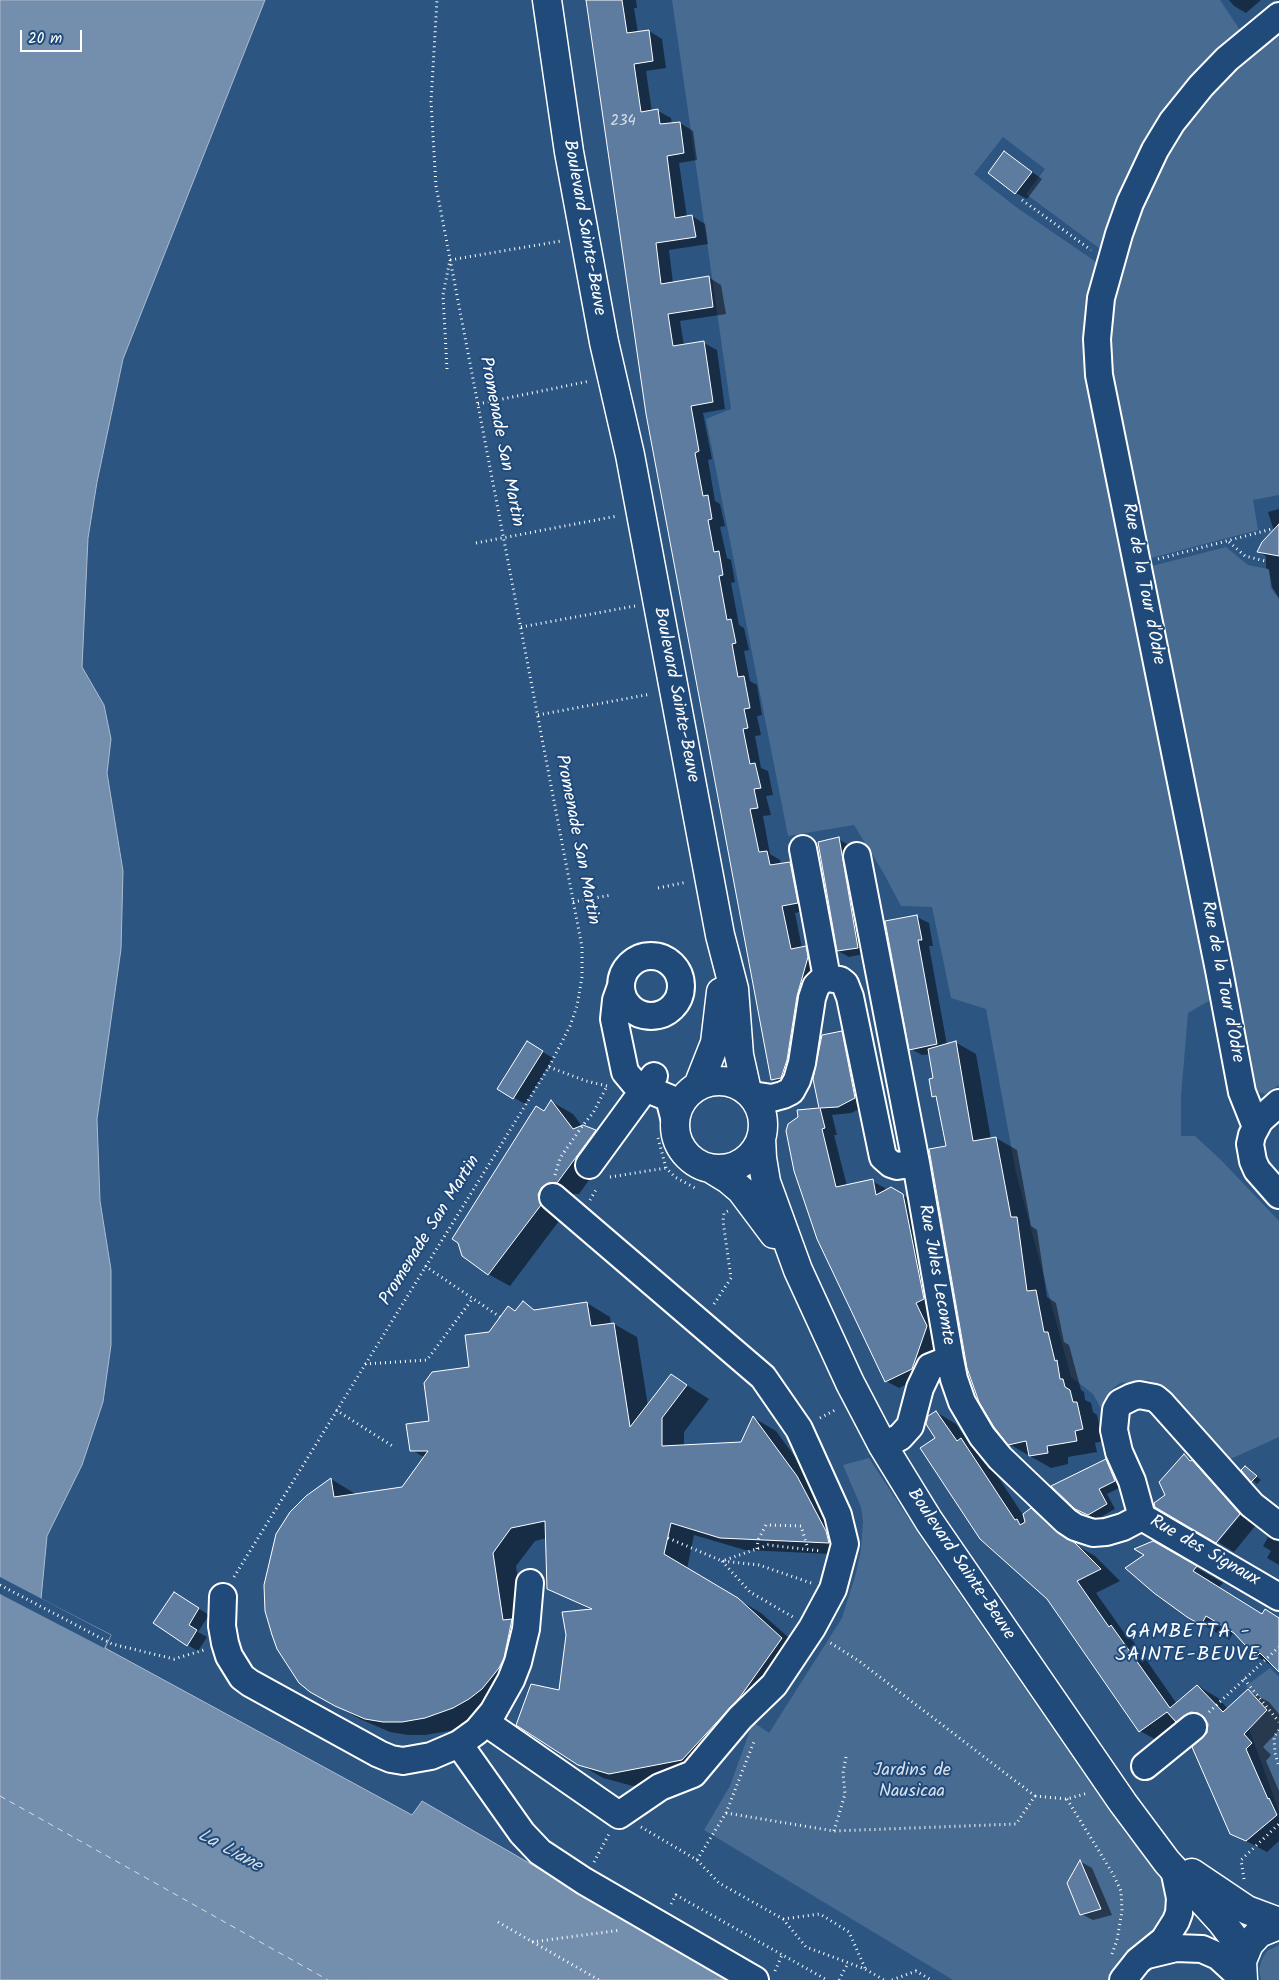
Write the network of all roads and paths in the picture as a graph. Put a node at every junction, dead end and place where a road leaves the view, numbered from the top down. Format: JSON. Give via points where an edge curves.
{"nodes":[{"id":1,"x":437,"y":0,"type":"edge"},
{"id":2,"x":547,"y":0,"type":"edge"},
{"id":3,"x":566,"y":0,"type":"edge"},
{"id":4,"x":1279,"y":16,"type":"edge"},
{"id":5,"x":1022,"y":200,"type":"dead end"},
{"id":6,"x":565,"y":241,"type":"dead end"},
{"id":7,"x":450,"y":260,"type":"junction"},
{"id":8,"x":1110,"y":264,"type":"junction"},
{"id":9,"x":447,"y":369,"type":"dead end"},
{"id":10,"x":591,"y":381,"type":"dead end"},
{"id":11,"x":478,"y":404,"type":"junction"},
{"id":12,"x":630,"y":455,"type":"junction"},
{"id":13,"x":626,"y":514,"type":"dead end"},
{"id":14,"x":1272,"y":529,"type":"dead end"},
{"id":15,"x":504,"y":538,"type":"junction"},
{"id":16,"x":1229,"y":542,"type":"junction"},
{"id":17,"x":476,"y":543,"type":"dead end"},
{"id":18,"x":1265,"y":561,"type":"dead end"},
{"id":19,"x":1138,"y":564,"type":"junction"},
{"id":20,"x":658,"y":602,"type":"junction"},
{"id":21,"x":521,"y":627,"type":"junction"},
{"id":22,"x":674,"y":689,"type":"junction"},
{"id":23,"x":538,"y":715,"type":"junction"},
{"id":24,"x":803,"y":849,"type":"dead end"},
{"id":25,"x":856,"y":856,"type":"dead end"},
{"id":26,"x":687,"y":882,"type":"dead end"},
{"id":27,"x":658,"y":888,"type":"dead end"},
{"id":28,"x":610,"y":895,"type":"dead end"},
{"id":29,"x":573,"y":902,"type":"junction"},
{"id":30,"x":720,"y":935,"type":"junction"},
{"id":31,"x":827,"y":978,"type":"junction"},
{"id":32,"x":621,"y":986,"type":"junction"},
{"id":33,"x":647,"y":1015,"type":"junction"},
{"id":34,"x":549,"y":1067,"type":"junction"},
{"id":35,"x":586,"y":1081,"type":"dead end"},
{"id":36,"x":650,"y":1082,"type":"junction"},
{"id":37,"x":607,"y":1086,"type":"dead end"},
{"id":38,"x":695,"y":1088,"type":"junction"},
{"id":39,"x":750,"y":1093,"type":"junction"},
{"id":40,"x":1279,"y":1103,"type":"edge"},
{"id":41,"x":675,"y":1121,"type":"junction"},
{"id":42,"x":1256,"y":1128,"type":"junction"},
{"id":43,"x":761,"y":1138,"type":"junction"},
{"id":44,"x":916,"y":1163,"type":"junction"},
{"id":45,"x":666,"y":1168,"type":"dead end"},
{"id":46,"x":710,"y":1168,"type":"junction"},
{"id":47,"x":596,"y":1177,"type":"junction"},
{"id":48,"x":1279,"y":1195,"type":"edge"},
{"id":49,"x":553,"y":1197,"type":"joint"},
{"id":50,"x":729,"y":1211,"type":"dead end"},
{"id":51,"x":578,"y":1219,"type":"junction"},
{"id":52,"x":425,"y":1266,"type":"junction"},
{"id":53,"x":798,"y":1270,"type":"junction"},
{"id":54,"x":472,"y":1298,"type":"junction"},
{"id":55,"x":500,"y":1317,"type":"dead end"},
{"id":56,"x":701,"y":1324,"type":"junction"},
{"id":57,"x":950,"y":1359,"type":"junction"},
{"id":58,"x":364,"y":1364,"type":"junction"},
{"id":59,"x":336,"y":1410,"type":"junction"},
{"id":60,"x":883,"y":1446,"type":"junction"},
{"id":61,"x":394,"y":1447,"type":"dead end"},
{"id":62,"x":1142,"y":1517,"type":"junction"},
{"id":63,"x":1279,"y":1526,"type":"edge"},
{"id":64,"x":668,"y":1538,"type":"dead end"},
{"id":65,"x":757,"y":1549,"type":"junction"},
{"id":66,"x":798,"y":1549,"type":"dead end"},
{"id":67,"x":808,"y":1550,"type":"dead end"},
{"id":68,"x":722,"y":1561,"type":"junction"},
{"id":69,"x":795,"y":1578,"type":"dead end"},
{"id":70,"x":530,"y":1583,"type":"dead end"},
{"id":71,"x":0,"y":1585,"type":"edge"},
{"id":72,"x":223,"y":1597,"type":"joint"},
{"id":73,"x":1279,"y":1597,"type":"edge"},
{"id":74,"x":782,"y":1611,"type":"dead end"},
{"id":75,"x":827,"y":1641,"type":"dead end"},
{"id":76,"x":225,"y":1643,"type":"junction"},
{"id":77,"x":1279,"y":1647,"type":"edge"},
{"id":78,"x":1244,"y":1679,"type":"junction"},
{"id":79,"x":485,"y":1722,"type":"junction"},
{"id":80,"x":1279,"y":1722,"type":"edge"},
{"id":81,"x":1192,"y":1727,"type":"joint"},
{"id":82,"x":1279,"y":1730,"type":"edge"},
{"id":83,"x":757,"y":1736,"type":"dead end"},
{"id":84,"x":459,"y":1744,"type":"junction"},
{"id":85,"x":846,"y":1758,"type":"dead end"},
{"id":86,"x":1145,"y":1766,"type":"dead end"},
{"id":87,"x":1279,"y":1766,"type":"edge"},
{"id":88,"x":1066,"y":1798,"type":"dead end"},
{"id":89,"x":726,"y":1813,"type":"junction"},
{"id":90,"x":619,"y":1815,"type":"junction"},
{"id":91,"x":1279,"y":1824,"type":"edge"},
{"id":92,"x":834,"y":1831,"type":"junction"},
{"id":93,"x":1153,"y":1843,"type":"junction"},
{"id":94,"x":1251,"y":1850,"type":"dead end"},
{"id":95,"x":697,"y":1860,"type":"junction"},
{"id":96,"x":1174,"y":1869,"type":"junction"},
{"id":97,"x":584,"y":1881,"type":"junction"},
{"id":98,"x":676,"y":1895,"type":"dead end"},
{"id":99,"x":783,"y":1919,"type":"junction"},
{"id":100,"x":498,"y":1922,"type":"dead end"},
{"id":101,"x":1279,"y":1924,"type":"edge"},
{"id":102,"x":661,"y":1926,"type":"junction"},
{"id":103,"x":532,"y":1942,"type":"junction"},
{"id":104,"x":1144,"y":1956,"type":"junction"},
{"id":105,"x":848,"y":1963,"type":"junction"},
{"id":106,"x":865,"y":1969,"type":"junction"},
{"id":107,"x":1116,"y":1971,"type":"edge"},
{"id":108,"x":1243,"y":1972,"type":"edge"},
{"id":109,"x":599,"y":1980,"type":"edge"},
{"id":110,"x":755,"y":1980,"type":"edge"},
{"id":111,"x":826,"y":1980,"type":"edge"},
{"id":112,"x":839,"y":1980,"type":"edge"},
{"id":113,"x":884,"y":1980,"type":"edge"},
{"id":114,"x":892,"y":1980,"type":"edge"},
{"id":115,"x":931,"y":1980,"type":"edge"}],
"edges":[{"from":1,"to":7,"type":"path","name":"Promenade San Martin","via":[[431,84],[433,144]]},
{"from":2,"to":12,"type":"main road","name":"Boulevard Sainte-Beuve","via":[[565,124],[604,342]]},
{"from":3,"to":12,"type":"main road","name":"Boulevard Sainte-Beuve","via":[[617,340]]},
{"from":4,"to":8,"type":"street","name":"Rue de la Tour d'Odre","via":[[1201,86],[1163,135],[1130,203]]},
{"from":5,"to":8,"type":"path"},
{"from":6,"to":7,"type":"path"},
{"from":7,"to":9,"type":"path","via":[[443,295]]},
{"from":7,"to":11,"type":"path","name":"Promenade San Martin"},
{"from":8,"to":19,"type":"street","name":"Rue de la Tour d'Odre","via":[[1098,313],[1098,363]]},
{"from":10,"to":11,"type":"path"},
{"from":11,"to":15,"type":"path","name":"Promenade San Martin"},
{"from":12,"to":20,"type":"main road","name":"Boulevard Sainte-Beuve"},
{"from":13,"to":15,"type":"path"},
{"from":14,"to":16,"type":"path"},
{"from":15,"to":17,"type":"path"},
{"from":15,"to":21,"type":"path","name":"Promenade San Martin"},
{"from":16,"to":18,"type":"path","via":[[1245,556]]},
{"from":16,"to":19,"type":"path"},
{"from":19,"to":42,"type":"street","name":"Rue de la Tour d'Odre","via":[[1242,1092]]},
{"from":20,"to":21,"type":"path"},
{"from":20,"to":22,"type":"main road","name":"Boulevard Sainte-Beuve"},
{"from":21,"to":23,"type":"path","name":"Promenade San Martin"},
{"from":22,"to":23,"type":"path"},
{"from":22,"to":30,"type":"main road","name":"Boulevard Sainte-Beuve"},
{"from":23,"to":29,"type":"path","name":"Promenade San Martin"},
{"from":24,"to":31,"type":"street"},
{"from":25,"to":44,"type":"street","name":"Rue Jules Lecomte"},
{"from":26,"to":27,"type":"path"},
{"from":28,"to":29,"type":"path"},
{"from":29,"to":34,"type":"path","name":"Promenade San Martin","via":[[582,947],[582,977],[570,1026]]},
{"from":30,"to":38,"type":"main road","name":"Boulevard Sainte-Beuve","via":[[718,1024],[713,1051]]},
{"from":30,"to":39,"type":"main road","name":"Boulevard Sainte-Beuve","via":[[734,988],[738,1055]]},
{"from":31,"to":39,"type":"street","via":[[818,983],[814,992],[802,1062],[793,1087],[777,1097]]},
{"from":31,"to":44,"type":"street","via":[[840,980],[848,990],[884,1157],[897,1166]]},
{"from":32,"to":33,"type":"street","via":[[629,1005]]},
{"from":32,"to":33,"type":"street","via":[[625,971],[637,959],[653,956],[673,965],[680,979],[681,990],[677,1000],[662,1014]]},
{"from":32,"to":36,"type":"street","via":[[614,1019],[624,1066],[631,1081]]},
{"from":33,"to":36,"type":"street","via":[[635,1026],[632,1039],[634,1051]]},
{"from":34,"to":35,"type":"path"},
{"from":34,"to":52,"type":"path","name":"Promenade San Martin"},
{"from":36,"to":38,"type":"street"},
{"from":36,"to":41,"type":"street","via":[[669,1098]]},
{"from":36,"to":47,"type":"street"},
{"from":37,"to":49,"type":"path","via":[[593,1113],[560,1158],[550,1193]]},
{"from":38,"to":39,"type":"main road","via":[[723,1081],[736,1084]]},
{"from":38,"to":41,"type":"main road","via":[[680,1105]]},
{"from":39,"to":43,"type":"main road","via":[[760,1106]]},
{"from":40,"to":42,"type":"street","via":[[1265,1114]]},
{"from":41,"to":46,"type":"main road","via":[[677,1139],[684,1151],[693,1160]]},
{"from":42,"to":48,"type":"street","via":[[1250,1144],[1253,1162],[1262,1178]]},
{"from":43,"to":46,"type":"main road","via":[[752,1154],[742,1163]]},
{"from":43,"to":53,"type":"main road","name":"Boulevard Sainte-Beuve","via":[[766,1182]]},
{"from":44,"to":57,"type":"street","name":"Rue Jules Lecomte"},
{"from":45,"to":47,"type":"path"},
{"from":46,"to":53,"type":"main road","name":"Boulevard Sainte-Beuve","via":[[741,1190]]},
{"from":47,"to":51,"type":"path"},
{"from":49,"to":51,"type":"street"},
{"from":50,"to":56,"type":"path","via":[[724,1213],[723,1221],[731,1278]]},
{"from":51,"to":56,"type":"street"},
{"from":52,"to":54,"type":"path"},
{"from":52,"to":58,"type":"path","name":"Promenade San Martin"},
{"from":53,"to":60,"type":"main road","name":"Boulevard Sainte-Beuve"},
{"from":54,"to":55,"type":"path"},
{"from":54,"to":58,"type":"path","via":[[427,1360]]},
{"from":56,"to":90,"type":"street","via":[[763,1377],[799,1429],[838,1515],[844,1544],[833,1589],[812,1628],[774,1685],[740,1718],[693,1774],[660,1787]]},
{"from":57,"to":60,"type":"street","name":"Rue Jules Lecomte","via":[[930,1367],[920,1388],[910,1426],[900,1437]]},
{"from":57,"to":62,"type":"street","name":"Rue des Signaux","via":[[962,1402],[982,1436],[1010,1469],[1066,1521],[1083,1531],[1106,1532]]},
{"from":58,"to":59,"type":"path","name":"Promenade San Martin"},
{"from":59,"to":61,"type":"path"},
{"from":59,"to":72,"type":"path","name":"Promenade San Martin"},
{"from":60,"to":93,"type":"main road","name":"Boulevard Sainte-Beuve","via":[[958,1563]]},
{"from":62,"to":63,"type":"street","via":[[1114,1430],[1116,1410],[1120,1403],[1132,1396],[1155,1398],[1161,1403],[1252,1504]]},
{"from":62,"to":73,"type":"street","name":"Rue des Signaux"},
{"from":64,"to":68,"type":"path"},
{"from":65,"to":66,"type":"path","via":[[768,1545]]},
{"from":65,"to":67,"type":"path","via":[[766,1525],[801,1526]]},
{"from":65,"to":68,"type":"path"},
{"from":68,"to":69,"type":"path","via":[[759,1565]]},
{"from":68,"to":74,"type":"path","via":[[750,1592]]},
{"from":70,"to":79,"type":"street","via":[[526,1630],[518,1662],[502,1697]]},
{"from":71,"to":76,"type":"path","via":[[112,1644],[174,1659]]},
{"from":72,"to":76,"type":"street"},
{"from":75,"to":92,"type":"path","via":[[859,1661],[1035,1796],[1016,1824]]},
{"from":76,"to":84,"type":"street","via":[[235,1667],[250,1684],[379,1754],[403,1761],[416,1760]]},
{"from":77,"to":78,"type":"path"},
{"from":78,"to":80,"type":"path"},
{"from":78,"to":81,"type":"path"},
{"from":79,"to":84,"type":"street"},
{"from":79,"to":90,"type":"street"},
{"from":81,"to":86,"type":"street"},
{"from":82,"to":87,"type":"path","via":[[1274,1738]]},
{"from":83,"to":89,"type":"path"},
{"from":84,"to":97,"type":"street","via":[[531,1842],[551,1860]]},
{"from":85,"to":92,"type":"path","via":[[843,1773],[845,1794]]},
{"from":88,"to":107,"type":"path","via":[[1121,1891]]},
{"from":89,"to":92,"type":"path"},
{"from":89,"to":95,"type":"path"},
{"from":90,"to":95,"type":"path"},
{"from":90,"to":97,"type":"path"},
{"from":91,"to":94,"type":"path"},
{"from":93,"to":96,"type":"main road","name":"Boulevard Sainte-Beuve"},
{"from":93,"to":101,"type":"main road","name":"Boulevard Sainte-Beuve","via":[[1178,1864],[1240,1905]]},
{"from":95,"to":99,"type":"path","via":[[719,1883]]},
{"from":96,"to":104,"type":"street","via":[[1179,1913],[1167,1935]]},
{"from":96,"to":108,"type":"main road","name":"Boulevard Sainte-Beuve","via":[[1237,1942]]},
{"from":97,"to":102,"type":"street"},
{"from":98,"to":111,"type":"path"},
{"from":99,"to":105,"type":"path","via":[[806,1946]]},
{"from":99,"to":106,"type":"path","via":[[820,1914],[849,1932]]},
{"from":100,"to":103,"type":"path"},
{"from":101,"to":108,"type":"main road","via":[[1267,1928],[1249,1944]]},
{"from":102,"to":103,"type":"path"},
{"from":102,"to":110,"type":"street"},
{"from":103,"to":109,"type":"path"},
{"from":104,"to":107,"type":"street"},
{"from":104,"to":108,"type":"street","via":[[1176,1948],[1202,1949]]},
{"from":105,"to":106,"type":"path"},
{"from":105,"to":112,"type":"path"},
{"from":106,"to":113,"type":"path"},
{"from":114,"to":115,"type":"path","via":[[916,1971]]}]}
